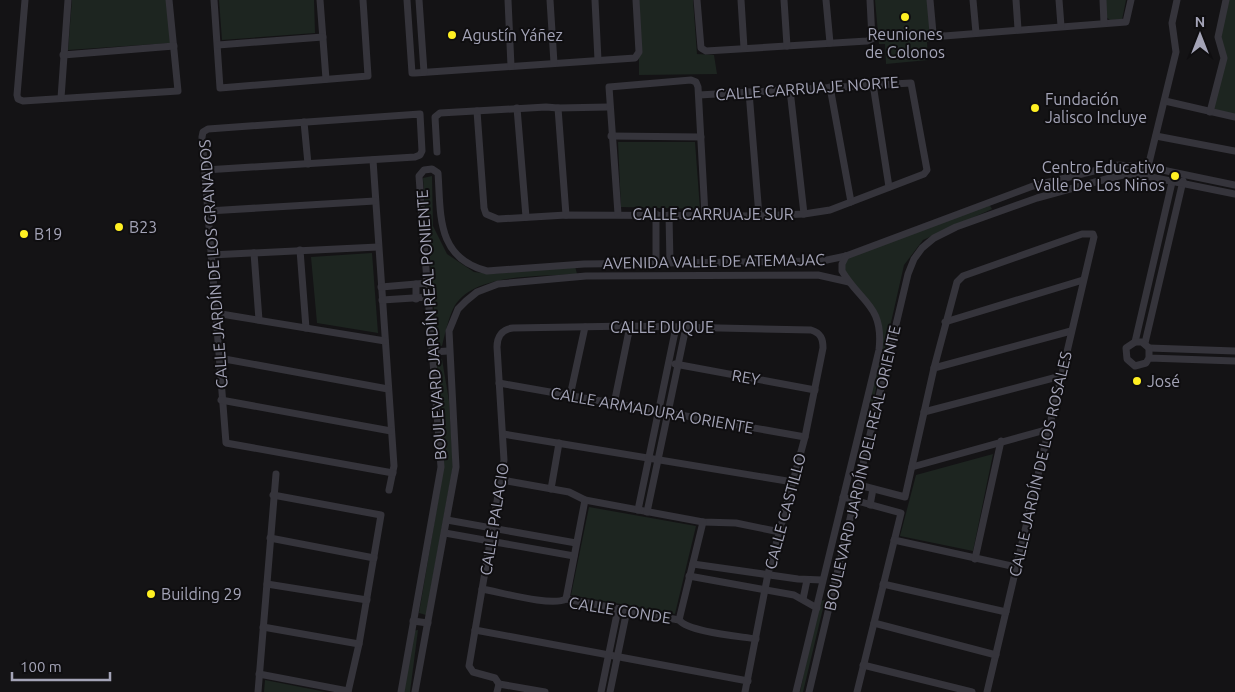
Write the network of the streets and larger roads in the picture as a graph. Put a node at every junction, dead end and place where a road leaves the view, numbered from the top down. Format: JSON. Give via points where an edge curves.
{"nodes":[{"id":1,"x":25,"y":0,"type":"edge"},
{"id":2,"x":68,"y":0,"type":"edge"},
{"id":3,"x":170,"y":0,"type":"edge"},
{"id":4,"x":214,"y":0,"type":"edge"},
{"id":5,"x":320,"y":0,"type":"edge"},
{"id":6,"x":363,"y":0,"type":"edge"},
{"id":7,"x":407,"y":0,"type":"edge"},
{"id":8,"x":419,"y":0,"type":"edge"},
{"id":9,"x":508,"y":0,"type":"edge"},
{"id":10,"x":550,"y":0,"type":"edge"},
{"id":11,"x":595,"y":0,"type":"edge"},
{"id":12,"x":636,"y":0,"type":"edge"},
{"id":13,"x":697,"y":0,"type":"edge"},
{"id":14,"x":741,"y":0,"type":"edge"},
{"id":15,"x":784,"y":0,"type":"edge"},
{"id":16,"x":826,"y":0,"type":"edge"},
{"id":17,"x":870,"y":0,"type":"edge"},
{"id":18,"x":930,"y":0,"type":"edge"},
{"id":19,"x":974,"y":0,"type":"edge"},
{"id":20,"x":1016,"y":0,"type":"edge"},
{"id":21,"x":1059,"y":0,"type":"edge"},
{"id":22,"x":1102,"y":0,"type":"edge"},
{"id":23,"x":1131,"y":0,"type":"edge"},
{"id":24,"x":1177,"y":0,"type":"edge"},
{"id":25,"x":1226,"y":0,"type":"edge"},
{"id":26,"x":1104,"y":23,"type":"junction"},
{"id":27,"x":1061,"y":26,"type":"junction"},
{"id":28,"x":1018,"y":29,"type":"junction"},
{"id":29,"x":976,"y":33,"type":"junction"},
{"id":30,"x":323,"y":37,"type":"junction"},
{"id":31,"x":830,"y":44,"type":"junction"},
{"id":32,"x":218,"y":45,"type":"junction"},
{"id":33,"x":174,"y":46,"type":"junction"},
{"id":34,"x":788,"y":46,"type":"junction"},
{"id":35,"x":744,"y":48,"type":"junction"},
{"id":36,"x":63,"y":54,"type":"junction"},
{"id":37,"x":598,"y":60,"type":"junction"},
{"id":38,"x":554,"y":63,"type":"junction"},
{"id":39,"x":511,"y":66,"type":"junction"},
{"id":40,"x":424,"y":72,"type":"junction"},
{"id":41,"x":326,"y":79,"type":"junction"},
{"id":42,"x":873,"y":84,"type":"junction"},
{"id":43,"x":830,"y":87,"type":"junction"},
{"id":44,"x":790,"y":90,"type":"junction"},
{"id":45,"x":749,"y":92,"type":"junction"},
{"id":46,"x":699,"y":95,"type":"junction"},
{"id":47,"x":61,"y":98,"type":"junction"},
{"id":48,"x":1164,"y":101,"type":"junction"},
{"id":49,"x":608,"y":107,"type":"junction"},
{"id":50,"x":517,"y":108,"type":"junction"},
{"id":51,"x":558,"y":108,"type":"junction"},
{"id":52,"x":477,"y":111,"type":"junction"},
{"id":53,"x":1210,"y":112,"type":"junction"},
{"id":54,"x":1235,"y":117,"type":"edge"},
{"id":55,"x":304,"y":122,"type":"junction"},
{"id":56,"x":611,"y":136,"type":"junction"},
{"id":57,"x":1156,"y":136,"type":"junction"},
{"id":58,"x":701,"y":137,"type":"junction"},
{"id":59,"x":437,"y":152,"type":"dead end"},
{"id":60,"x":1235,"y":152,"type":"edge"},
{"id":61,"x":373,"y":160,"type":"junction"},
{"id":62,"x":308,"y":164,"type":"junction"},
{"id":63,"x":928,"y":165,"type":"joint"},
{"id":64,"x":1148,"y":167,"type":"junction"},
{"id":65,"x":428,"y":169,"type":"joint"},
{"id":66,"x":1100,"y":169,"type":"junction"},
{"id":67,"x":205,"y":170,"type":"junction"},
{"id":68,"x":1174,"y":173,"type":"junction"},
{"id":69,"x":1184,"y":175,"type":"junction"},
{"id":70,"x":1146,"y":176,"type":"junction"},
{"id":71,"x":1103,"y":180,"type":"junction"},
{"id":72,"x":1173,"y":181,"type":"junction"},
{"id":73,"x":1182,"y":183,"type":"junction"},
{"id":74,"x":1235,"y":185,"type":"edge"},
{"id":75,"x":889,"y":187,"type":"junction"},
{"id":76,"x":1235,"y":194,"type":"edge"},
{"id":77,"x":996,"y":199,"type":"junction"},
{"id":78,"x":375,"y":201,"type":"junction"},
{"id":79,"x":851,"y":202,"type":"junction"},
{"id":80,"x":208,"y":211,"type":"junction"},
{"id":81,"x":1000,"y":211,"type":"junction"},
{"id":82,"x":618,"y":214,"type":"junction"},
{"id":83,"x":656,"y":214,"type":"junction"},
{"id":84,"x":804,"y":214,"type":"junction"},
{"id":85,"x":566,"y":215,"type":"junction"},
{"id":86,"x":669,"y":215,"type":"junction"},
{"id":87,"x":705,"y":215,"type":"junction"},
{"id":88,"x":759,"y":216,"type":"junction"},
{"id":89,"x":526,"y":217,"type":"junction"},
{"id":90,"x":656,"y":243,"type":"junction"},
{"id":91,"x":670,"y":243,"type":"junction"},
{"id":92,"x":378,"y":246,"type":"junction"},
{"id":93,"x":300,"y":250,"type":"junction"},
{"id":94,"x":254,"y":253,"type":"junction"},
{"id":95,"x":211,"y":255,"type":"junction"},
{"id":96,"x":846,"y":256,"type":"junction"},
{"id":97,"x":791,"y":262,"type":"junction"},
{"id":98,"x":656,"y":263,"type":"junction"},
{"id":99,"x":670,"y":263,"type":"junction"},
{"id":100,"x":584,"y":264,"type":"junction"},
{"id":101,"x":586,"y":276,"type":"junction"},
{"id":102,"x":790,"y":276,"type":"junction"},
{"id":103,"x":1083,"y":280,"type":"junction"},
{"id":104,"x":849,"y":282,"type":"junction"},
{"id":105,"x":428,"y":283,"type":"junction"},
{"id":106,"x":416,"y":284,"type":"junction"},
{"id":107,"x":381,"y":287,"type":"junction"},
{"id":108,"x":416,"y":298,"type":"junction"},
{"id":109,"x":429,"y":298,"type":"junction"},
{"id":110,"x":382,"y":300,"type":"junction"},
{"id":111,"x":466,"y":301,"type":"joint"},
{"id":112,"x":216,"y":313,"type":"junction"},
{"id":113,"x":259,"y":320,"type":"junction"},
{"id":114,"x":945,"y":322,"type":"junction"},
{"id":115,"x":630,"y":326,"type":"junction"},
{"id":116,"x":585,"y":327,"type":"junction"},
{"id":117,"x":676,"y":327,"type":"junction"},
{"id":118,"x":686,"y":327,"type":"junction"},
{"id":119,"x":306,"y":328,"type":"junction"},
{"id":120,"x":507,"y":329,"type":"joint"},
{"id":121,"x":817,"y":331,"type":"joint"},
{"id":122,"x":1071,"y":331,"type":"junction"},
{"id":123,"x":385,"y":341,"type":"junction"},
{"id":124,"x":1135,"y":342,"type":"junction"},
{"id":125,"x":1147,"y":346,"type":"junction"},
{"id":126,"x":448,"y":351,"type":"junction"},
{"id":127,"x":1235,"y":351,"type":"edge"},
{"id":128,"x":433,"y":352,"type":"junction"},
{"id":129,"x":219,"y":358,"type":"junction"},
{"id":130,"x":1149,"y":358,"type":"junction"},
{"id":131,"x":1235,"y":361,"type":"edge"},
{"id":132,"x":669,"y":362,"type":"junction"},
{"id":133,"x":678,"y":365,"type":"junction"},
{"id":134,"x":934,"y":368,"type":"junction"},
{"id":135,"x":1061,"y":376,"type":"junction"},
{"id":136,"x":499,"y":383,"type":"junction"},
{"id":137,"x":388,"y":389,"type":"junction"},
{"id":138,"x":814,"y":390,"type":"junction"},
{"id":139,"x":570,"y":396,"type":"junction"},
{"id":140,"x":221,"y":400,"type":"junction"},
{"id":141,"x":866,"y":403,"type":"junction"},
{"id":142,"x":614,"y":404,"type":"junction"},
{"id":143,"x":877,"y":406,"type":"junction"},
{"id":144,"x":659,"y":412,"type":"junction"},
{"id":145,"x":924,"y":412,"type":"junction"},
{"id":146,"x":668,"y":413,"type":"junction"},
{"id":147,"x":1049,"y":428,"type":"junction"},
{"id":148,"x":391,"y":430,"type":"junction"},
{"id":149,"x":503,"y":434,"type":"junction"},
{"id":150,"x":805,"y":437,"type":"junction"},
{"id":151,"x":1000,"y":441,"type":"junction"},
{"id":152,"x":559,"y":443,"type":"junction"},
{"id":153,"x":649,"y":458,"type":"junction"},
{"id":154,"x":658,"y":459,"type":"junction"},
{"id":155,"x":912,"y":467,"type":"junction"},
{"id":156,"x":393,"y":473,"type":"junction"},
{"id":157,"x":276,"y":474,"type":"dead end"},
{"id":158,"x":502,"y":480,"type":"junction"},
{"id":159,"x":793,"y":482,"type":"junction"},
{"id":160,"x":859,"y":485,"type":"junction"},
{"id":161,"x":551,"y":489,"type":"junction"},
{"id":162,"x":873,"y":489,"type":"junction"},
{"id":163,"x":390,"y":490,"type":"dead end"},
{"id":164,"x":274,"y":495,"type":"junction"},
{"id":165,"x":843,"y":498,"type":"junction"},
{"id":166,"x":585,"y":500,"type":"junction"},
{"id":167,"x":855,"y":501,"type":"junction"},
{"id":168,"x":870,"y":505,"type":"junction"},
{"id":169,"x":638,"y":510,"type":"junction"},
{"id":170,"x":647,"y":512,"type":"junction"},
{"id":171,"x":447,"y":520,"type":"junction"},
{"id":172,"x":464,"y":522,"type":"junction"},
{"id":173,"x":703,"y":522,"type":"junction"},
{"id":174,"x":493,"y":528,"type":"junction"},
{"id":175,"x":780,"y":532,"type":"junction"},
{"id":176,"x":445,"y":533,"type":"junction"},
{"id":177,"x":460,"y":536,"type":"junction"},
{"id":178,"x":270,"y":538,"type":"junction"},
{"id":179,"x":894,"y":540,"type":"junction"},
{"id":180,"x":491,"y":541,"type":"junction"},
{"id":181,"x":576,"y":543,"type":"junction"},
{"id":182,"x":574,"y":556,"type":"junction"},
{"id":183,"x":374,"y":558,"type":"junction"},
{"id":184,"x":975,"y":559,"type":"junction"},
{"id":185,"x":692,"y":564,"type":"junction"},
{"id":186,"x":1016,"y":568,"type":"junction"},
{"id":187,"x":768,"y":574,"type":"junction"},
{"id":188,"x":690,"y":576,"type":"junction"},
{"id":189,"x":807,"y":580,"type":"junction"},
{"id":190,"x":822,"y":580,"type":"junction"},
{"id":191,"x":267,"y":584,"type":"junction"},
{"id":192,"x":883,"y":584,"type":"junction"},
{"id":193,"x":482,"y":589,"type":"junction"},
{"id":194,"x":765,"y":590,"type":"junction"},
{"id":195,"x":566,"y":599,"type":"junction"},
{"id":196,"x":803,"y":599,"type":"junction"},
{"id":197,"x":367,"y":600,"type":"junction"},
{"id":198,"x":618,"y":608,"type":"junction"},
{"id":199,"x":817,"y":608,"type":"junction"},
{"id":200,"x":627,"y":610,"type":"junction"},
{"id":201,"x":1006,"y":612,"type":"junction"},
{"id":202,"x":413,"y":620,"type":"junction"},
{"id":203,"x":679,"y":620,"type":"junction"},
{"id":204,"x":874,"y":623,"type":"junction"},
{"id":205,"x":428,"y":624,"type":"junction"},
{"id":206,"x":263,"y":627,"type":"junction"},
{"id":207,"x":475,"y":630,"type":"junction"},
{"id":208,"x":756,"y":639,"type":"junction"},
{"id":209,"x":359,"y":644,"type":"junction"},
{"id":210,"x":608,"y":655,"type":"junction"},
{"id":211,"x":996,"y":655,"type":"junction"},
{"id":212,"x":617,"y":656,"type":"junction"},
{"id":213,"x":863,"y":665,"type":"junction"},
{"id":214,"x":259,"y":674,"type":"junction"},
{"id":215,"x":748,"y":681,"type":"junction"},
{"id":216,"x":499,"y":684,"type":"junction"},
{"id":217,"x":258,"y":692,"type":"edge"},
{"id":218,"x":348,"y":692,"type":"edge"},
{"id":219,"x":400,"y":692,"type":"edge"},
{"id":220,"x":415,"y":692,"type":"edge"},
{"id":221,"x":497,"y":692,"type":"edge"},
{"id":222,"x":545,"y":692,"type":"edge"},
{"id":223,"x":601,"y":692,"type":"edge"},
{"id":224,"x":610,"y":692,"type":"edge"},
{"id":225,"x":746,"y":692,"type":"edge"},
{"id":226,"x":796,"y":692,"type":"edge"},
{"id":227,"x":809,"y":692,"type":"edge"},
{"id":228,"x":857,"y":692,"type":"edge"},
{"id":229,"x":972,"y":692,"type":"edge"},
{"id":230,"x":987,"y":692,"type":"edge"}],
"edges":[{"from":1,"to":47,"type":"street","via":[[18,100]]},
{"from":2,"to":36,"type":"street"},
{"from":3,"to":33,"type":"street"},
{"from":4,"to":32,"type":"street"},
{"from":5,"to":30,"type":"street"},
{"from":6,"to":41,"type":"street","via":[[368,76]]},
{"from":7,"to":40,"type":"street","via":[[412,73]]},
{"from":8,"to":40,"type":"street"},
{"from":9,"to":39,"type":"street"},
{"from":10,"to":38,"type":"street"},
{"from":11,"to":37,"type":"street"},
{"from":12,"to":37,"type":"street","via":[[638,56]]},
{"from":13,"to":35,"type":"street","via":[[703,50]]},
{"from":14,"to":35,"type":"street"},
{"from":15,"to":34,"type":"street"},
{"from":16,"to":31,"type":"street"},
{"from":17,"to":31,"type":"street","via":[[872,39]]},
{"from":18,"to":29,"type":"street","via":[[932,29],[938,36]]},
{"from":19,"to":29,"type":"street"},
{"from":20,"to":28,"type":"street"},
{"from":21,"to":27,"type":"street"},
{"from":22,"to":26,"type":"street"},
{"from":23,"to":26,"type":"street","via":[[1126,22]]},
{"from":24,"to":48,"type":"street","via":[[1172,23],[1176,52]]},
{"from":25,"to":53,"type":"street","via":[[1218,37],[1224,58]]},
{"from":26,"to":27,"type":"street"},
{"from":27,"to":28,"type":"street"},
{"from":28,"to":29,"type":"street"},
{"from":30,"to":32,"type":"street"},
{"from":30,"to":41,"type":"street"},
{"from":31,"to":34,"type":"street"},
{"from":32,"to":41,"type":"street","via":[[220,88]]},
{"from":33,"to":36,"type":"street"},
{"from":33,"to":47,"type":"street","via":[[178,91]]},
{"from":34,"to":35,"type":"street"},
{"from":36,"to":47,"type":"street"},
{"from":37,"to":38,"type":"street"},
{"from":38,"to":39,"type":"street"},
{"from":39,"to":40,"type":"street"},
{"from":42,"to":43,"type":"street","name":"CALLE CARRUAJE NORTE"},
{"from":42,"to":63,"type":"street","name":"CALLE CARRUAJE NORTE","via":[[908,82],[913,86]]},
{"from":42,"to":75,"type":"street"},
{"from":43,"to":44,"type":"street","name":"CALLE CARRUAJE NORTE"},
{"from":43,"to":79,"type":"street"},
{"from":44,"to":45,"type":"street","name":"CALLE CARRUAJE NORTE"},
{"from":44,"to":84,"type":"street"},
{"from":45,"to":46,"type":"street","name":"CALLE CARRUAJE NORTE"},
{"from":45,"to":88,"type":"street"},
{"from":46,"to":49,"type":"street","via":[[696,82],[691,80],[609,87]]},
{"from":46,"to":58,"type":"street"},
{"from":48,"to":53,"type":"street"},
{"from":48,"to":57,"type":"street"},
{"from":49,"to":51,"type":"street"},
{"from":49,"to":56,"type":"street"},
{"from":50,"to":51,"type":"street"},
{"from":50,"to":52,"type":"street"},
{"from":50,"to":89,"type":"street"},
{"from":51,"to":85,"type":"street"},
{"from":52,"to":59,"type":"street","via":[[436,114]]},
{"from":52,"to":89,"type":"street","name":"CALLE CARRUAJE SUR","via":[[486,214],[498,219]]},
{"from":53,"to":54,"type":"street"},
{"from":55,"to":61,"type":"street","name":"CALLE JARDÍN DE LOS GRANADOS","via":[[420,114],[420,155]]},
{"from":55,"to":62,"type":"street"},
{"from":55,"to":67,"type":"street","name":"CALLE JARDÍN DE LOS GRANADOS","via":[[208,129],[202,137]]},
{"from":56,"to":58,"type":"street"},
{"from":56,"to":82,"type":"street"},
{"from":57,"to":60,"type":"street"},
{"from":57,"to":64,"type":"street"},
{"from":58,"to":87,"type":"street"},
{"from":61,"to":62,"type":"street"},
{"from":61,"to":78,"type":"street"},
{"from":62,"to":67,"type":"street"},
{"from":63,"to":75,"type":"street","name":"CALLE CARRUAJE SUR","via":[[924,174]]},
{"from":64,"to":66,"type":"street","name":"AVENIDA VALLE DE ATEMAJAC","via":[[1128,164]]},
{"from":64,"to":68,"type":"street","name":"AVENIDA VALLE DE ATEMAJAC"},
{"from":64,"to":70,"type":"street"},
{"from":65,"to":100,"type":"street","name":"AVENIDA VALLE DE ATEMAJAC","via":[[438,173],[442,228],[446,240],[465,262],[487,271]]},
{"from":65,"to":105,"type":"street","name":"BOULEVARD JARDÍN REAL PONIENTE","via":[[419,176]]},
{"from":66,"to":71,"type":"street"},
{"from":66,"to":77,"type":"street","name":"AVENIDA VALLE DE ATEMAJAC"},
{"from":67,"to":80,"type":"street","name":"CALLE JARDÍN DE LOS GRANADOS"},
{"from":68,"to":69,"type":"street","name":"AVENIDA VALLE DE ATEMAJAC"},
{"from":68,"to":72,"type":"street"},
{"from":69,"to":73,"type":"street"},
{"from":69,"to":74,"type":"street","name":"AVENIDA VALLE DE ATEMAJAC"},
{"from":70,"to":71,"type":"street","via":[[1128,174]]},
{"from":70,"to":72,"type":"street"},
{"from":71,"to":81,"type":"street"},
{"from":72,"to":73,"type":"street"},
{"from":72,"to":124,"type":"street"},
{"from":73,"to":76,"type":"street"},
{"from":73,"to":125,"type":"street"},
{"from":75,"to":79,"type":"street","name":"CALLE CARRUAJE SUR"},
{"from":77,"to":81,"type":"street"},
{"from":77,"to":96,"type":"street","name":"AVENIDA VALLE DE ATEMAJAC"},
{"from":78,"to":80,"type":"street"},
{"from":78,"to":92,"type":"street"},
{"from":79,"to":84,"type":"street","name":"CALLE CARRUAJE SUR","via":[[830,210]]},
{"from":80,"to":95,"type":"street","name":"CALLE JARDÍN DE LOS GRANADOS"},
{"from":81,"to":143,"type":"street","name":"BOULEVARD JARDÍN DEL REAL ORIENTE","via":[[934,238],[914,259]]},
{"from":82,"to":83,"type":"street","name":"CALLE CARRUAJE SUR"},
{"from":82,"to":85,"type":"street","name":"CALLE CARRUAJE SUR"},
{"from":83,"to":86,"type":"street","name":"CALLE CARRUAJE SUR"},
{"from":83,"to":90,"type":"street"},
{"from":84,"to":88,"type":"street","name":"CALLE CARRUAJE SUR"},
{"from":85,"to":89,"type":"street","name":"CALLE CARRUAJE SUR"},
{"from":86,"to":87,"type":"street","name":"CALLE CARRUAJE SUR"},
{"from":86,"to":91,"type":"street"},
{"from":87,"to":88,"type":"street","name":"CALLE CARRUAJE SUR"},
{"from":90,"to":91,"type":"street"},
{"from":90,"to":98,"type":"street"},
{"from":91,"to":99,"type":"street"},
{"from":92,"to":93,"type":"street"},
{"from":92,"to":107,"type":"street"},
{"from":93,"to":94,"type":"street"},
{"from":93,"to":119,"type":"street"},
{"from":94,"to":95,"type":"street"},
{"from":94,"to":113,"type":"street"},
{"from":95,"to":112,"type":"street","name":"CALLE JARDÍN DE LOS GRANADOS"},
{"from":96,"to":97,"type":"street","name":"AVENIDA VALLE DE ATEMAJAC"},
{"from":96,"to":104,"type":"street","via":[[842,271]]},
{"from":97,"to":99,"type":"street","name":"AVENIDA VALLE DE ATEMAJAC"},
{"from":97,"to":102,"type":"street"},
{"from":98,"to":99,"type":"street","name":"AVENIDA VALLE DE ATEMAJAC"},
{"from":98,"to":100,"type":"street","name":"AVENIDA VALLE DE ATEMAJAC"},
{"from":100,"to":101,"type":"street"},
{"from":101,"to":102,"type":"street","name":"AVENIDA VALLE DE ATEMAJAC"},
{"from":101,"to":111,"type":"street","name":"AVENIDA VALLE DE ATEMAJAC","via":[[498,284]]},
{"from":102,"to":104,"type":"street","name":"AVENIDA VALLE DE ATEMAJAC","via":[[828,276]]},
{"from":103,"to":114,"type":"street"},
{"from":103,"to":114,"type":"street","name":"CALLE JARDÍN DE LOS ROSALES","via":[[1093,234],[1082,234],[963,276],[954,288]]},
{"from":103,"to":122,"type":"street","name":"CALLE JARDÍN DE LOS ROSALES"},
{"from":104,"to":141,"type":"street","name":"BOULEVARD JARDÍN DEL REAL ORIENTE","via":[[868,302],[881,333]]},
{"from":105,"to":106,"type":"street"},
{"from":105,"to":109,"type":"street","name":"BOULEVARD JARDÍN REAL PONIENTE"},
{"from":106,"to":107,"type":"street"},
{"from":106,"to":108,"type":"street"},
{"from":107,"to":110,"type":"street"},
{"from":108,"to":109,"type":"street"},
{"from":108,"to":110,"type":"street"},
{"from":109,"to":128,"type":"street","name":"BOULEVARD JARDÍN REAL PONIENTE"},
{"from":110,"to":123,"type":"street"},
{"from":111,"to":126,"type":"street","name":"BOULEVARD JARDÍN REAL PONIENTE","via":[[452,321]]},
{"from":112,"to":113,"type":"street"},
{"from":112,"to":129,"type":"street","name":"CALLE JARDÍN DE LOS GRANADOS"},
{"from":113,"to":119,"type":"street"},
{"from":114,"to":134,"type":"street"},
{"from":115,"to":116,"type":"street","name":"CALLE DUQUE"},
{"from":115,"to":117,"type":"street","name":"CALLE DUQUE"},
{"from":115,"to":142,"type":"street"},
{"from":116,"to":120,"type":"street","name":"CALLE DUQUE"},
{"from":116,"to":139,"type":"street"},
{"from":117,"to":118,"type":"street","name":"CALLE DUQUE"},
{"from":117,"to":132,"type":"street"},
{"from":118,"to":121,"type":"street","name":"CALLE DUQUE"},
{"from":118,"to":133,"type":"street"},
{"from":119,"to":123,"type":"street"},
{"from":120,"to":136,"type":"street","name":"CALLE PALACIO","via":[[497,341]]},
{"from":121,"to":138,"type":"street","name":"CALLE CASTILLO","via":[[823,340]]},
{"from":122,"to":134,"type":"street"},
{"from":122,"to":135,"type":"street","name":"CALLE JARDÍN DE LOS ROSALES"},
{"from":123,"to":137,"type":"street"},
{"from":124,"to":125,"type":"street"},
{"from":124,"to":130,"type":"street","via":[[1126,348],[1127,359],[1135,366],[1146,363]]},
{"from":125,"to":127,"type":"street"},
{"from":125,"to":130,"type":"street"},
{"from":126,"to":128,"type":"street"},
{"from":126,"to":171,"type":"street","name":"BOULEVARD JARDÍN REAL PONIENTE","via":[[456,467]]},
{"from":128,"to":202,"type":"street","name":"BOULEVARD JARDÍN REAL PONIENTE","via":[[441,467]]},
{"from":129,"to":137,"type":"street"},
{"from":129,"to":140,"type":"street","name":"CALLE JARDÍN DE LOS GRANADOS"},
{"from":130,"to":131,"type":"street"},
{"from":132,"to":133,"type":"street","name":"REY"},
{"from":132,"to":144,"type":"street"},
{"from":133,"to":138,"type":"street","name":"REY"},
{"from":133,"to":146,"type":"street"},
{"from":134,"to":145,"type":"street"},
{"from":135,"to":145,"type":"street"},
{"from":135,"to":147,"type":"street","name":"CALLE JARDÍN DE LOS ROSALES"},
{"from":136,"to":139,"type":"street","name":"CALLE ARMADURA ORIENTE"},
{"from":136,"to":149,"type":"street","name":"CALLE PALACIO"},
{"from":137,"to":148,"type":"street"},
{"from":138,"to":150,"type":"street","name":"CALLE CASTILLO"},
{"from":139,"to":142,"type":"street","name":"CALLE ARMADURA ORIENTE"},
{"from":140,"to":148,"type":"street"},
{"from":140,"to":156,"type":"street","name":"CALLE JARDÍN DE LOS GRANADOS","via":[[224,438],[230,445]]},
{"from":141,"to":143,"type":"street"},
{"from":141,"to":165,"type":"street","name":"BOULEVARD JARDÍN DEL REAL ORIENTE"},
{"from":142,"to":144,"type":"street","name":"CALLE ARMADURA ORIENTE"},
{"from":143,"to":160,"type":"street","name":"BOULEVARD JARDÍN DEL REAL ORIENTE"},
{"from":144,"to":146,"type":"street","name":"CALLE ARMADURA ORIENTE"},
{"from":144,"to":153,"type":"street"},
{"from":145,"to":155,"type":"street"},
{"from":146,"to":150,"type":"street","name":"CALLE ARMADURA ORIENTE"},
{"from":146,"to":154,"type":"street"},
{"from":147,"to":151,"type":"street"},
{"from":147,"to":186,"type":"street","name":"CALLE JARDÍN DE LOS ROSALES"},
{"from":148,"to":156,"type":"street"},
{"from":149,"to":152,"type":"street"},
{"from":149,"to":158,"type":"street","name":"CALLE PALACIO"},
{"from":150,"to":159,"type":"street","name":"CALLE CASTILLO"},
{"from":151,"to":155,"type":"street"},
{"from":151,"to":184,"type":"street"},
{"from":152,"to":153,"type":"street"},
{"from":152,"to":161,"type":"street"},
{"from":153,"to":154,"type":"street"},
{"from":153,"to":169,"type":"street"},
{"from":154,"to":159,"type":"street"},
{"from":154,"to":170,"type":"street"},
{"from":155,"to":162,"type":"street","via":[[905,497]]},
{"from":156,"to":163,"type":"street"},
{"from":157,"to":164,"type":"street"},
{"from":158,"to":161,"type":"street"},
{"from":158,"to":174,"type":"street","name":"CALLE PALACIO"},
{"from":159,"to":175,"type":"street","name":"CALLE CASTILLO"},
{"from":160,"to":162,"type":"street"},
{"from":160,"to":167,"type":"street","name":"BOULEVARD JARDÍN DEL REAL ORIENTE"},
{"from":161,"to":166,"type":"street","via":[[569,492]]},
{"from":162,"to":168,"type":"street"},
{"from":164,"to":178,"type":"street"},
{"from":164,"to":183,"type":"street","via":[[381,515]]},
{"from":165,"to":167,"type":"street"},
{"from":165,"to":190,"type":"street","name":"BOULEVARD JARDÍN DEL REAL ORIENTE"},
{"from":166,"to":169,"type":"street"},
{"from":166,"to":181,"type":"street"},
{"from":167,"to":168,"type":"street"},
{"from":167,"to":227,"type":"street","name":"BOULEVARD JARDÍN DEL REAL ORIENTE"},
{"from":168,"to":179,"type":"street","via":[[901,513]]},
{"from":169,"to":170,"type":"street"},
{"from":170,"to":173,"type":"street"},
{"from":171,"to":172,"type":"street"},
{"from":171,"to":176,"type":"street","name":"BOULEVARD JARDÍN REAL PONIENTE"},
{"from":172,"to":174,"type":"street"},
{"from":172,"to":177,"type":"street"},
{"from":173,"to":175,"type":"street","via":[[736,523]]},
{"from":173,"to":185,"type":"street"},
{"from":174,"to":180,"type":"street","name":"CALLE PALACIO"},
{"from":174,"to":181,"type":"street"},
{"from":175,"to":187,"type":"street","name":"CALLE CASTILLO"},
{"from":176,"to":177,"type":"street"},
{"from":176,"to":205,"type":"street","name":"BOULEVARD JARDÍN REAL PONIENTE"},
{"from":177,"to":180,"type":"street"},
{"from":178,"to":183,"type":"street"},
{"from":178,"to":191,"type":"street"},
{"from":179,"to":184,"type":"street"},
{"from":179,"to":192,"type":"street"},
{"from":180,"to":182,"type":"street"},
{"from":180,"to":193,"type":"street","name":"CALLE PALACIO"},
{"from":181,"to":182,"type":"street"},
{"from":182,"to":195,"type":"street"},
{"from":183,"to":197,"type":"street"},
{"from":184,"to":186,"type":"street"},
{"from":185,"to":187,"type":"street"},
{"from":185,"to":188,"type":"street"},
{"from":186,"to":201,"type":"street","name":"CALLE JARDÍN DE LOS ROSALES"},
{"from":187,"to":189,"type":"street"},
{"from":187,"to":194,"type":"street","name":"CALLE CASTILLO"},
{"from":188,"to":194,"type":"street"},
{"from":188,"to":203,"type":"street"},
{"from":189,"to":190,"type":"street"},
{"from":189,"to":196,"type":"street"},
{"from":190,"to":199,"type":"street","name":"BOULEVARD JARDÍN DEL REAL ORIENTE"},
{"from":191,"to":197,"type":"street"},
{"from":191,"to":206,"type":"street"},
{"from":192,"to":201,"type":"street"},
{"from":192,"to":204,"type":"street"},
{"from":193,"to":195,"type":"street","name":"CALLE CONDE","via":[[546,600]]},
{"from":193,"to":207,"type":"street","name":"CALLE PALACIO"},
{"from":194,"to":196,"type":"street"},
{"from":194,"to":208,"type":"street","name":"CALLE CASTILLO"},
{"from":195,"to":198,"type":"street","name":"CALLE CONDE"},
{"from":196,"to":199,"type":"street"},
{"from":197,"to":209,"type":"street"},
{"from":198,"to":200,"type":"street","name":"CALLE CONDE"},
{"from":198,"to":210,"type":"street"},
{"from":199,"to":226,"type":"street","name":"BOULEVARD JARDÍN DEL REAL ORIENTE"},
{"from":200,"to":203,"type":"street","name":"CALLE CONDE"},
{"from":200,"to":212,"type":"street"},
{"from":201,"to":211,"type":"street","name":"CALLE JARDÍN DE LOS ROSALES"},
{"from":202,"to":205,"type":"street"},
{"from":202,"to":219,"type":"street","name":"BOULEVARD JARDÍN REAL PONIENTE"},
{"from":203,"to":208,"type":"street","name":"CALLE CONDE","via":[[697,628]]},
{"from":204,"to":211,"type":"street"},
{"from":204,"to":213,"type":"street"},
{"from":205,"to":220,"type":"street","name":"BOULEVARD JARDÍN REAL PONIENTE"},
{"from":206,"to":209,"type":"street"},
{"from":206,"to":214,"type":"street"},
{"from":207,"to":210,"type":"street"},
{"from":207,"to":216,"type":"street","name":"CALLE PALACIO","via":[[469,669],[491,676]]},
{"from":208,"to":215,"type":"street","name":"CALLE CASTILLO"},
{"from":209,"to":218,"type":"street"},
{"from":210,"to":212,"type":"street"},
{"from":210,"to":223,"type":"street"},
{"from":211,"to":230,"type":"street","name":"CALLE JARDÍN DE LOS ROSALES"},
{"from":212,"to":215,"type":"street"},
{"from":212,"to":224,"type":"street"},
{"from":213,"to":228,"type":"street"},
{"from":213,"to":229,"type":"street"},
{"from":214,"to":217,"type":"street"},
{"from":214,"to":218,"type":"street"},
{"from":215,"to":225,"type":"street","name":"CALLE CASTILLO"},
{"from":216,"to":221,"type":"street"},
{"from":216,"to":222,"type":"street"}]}
